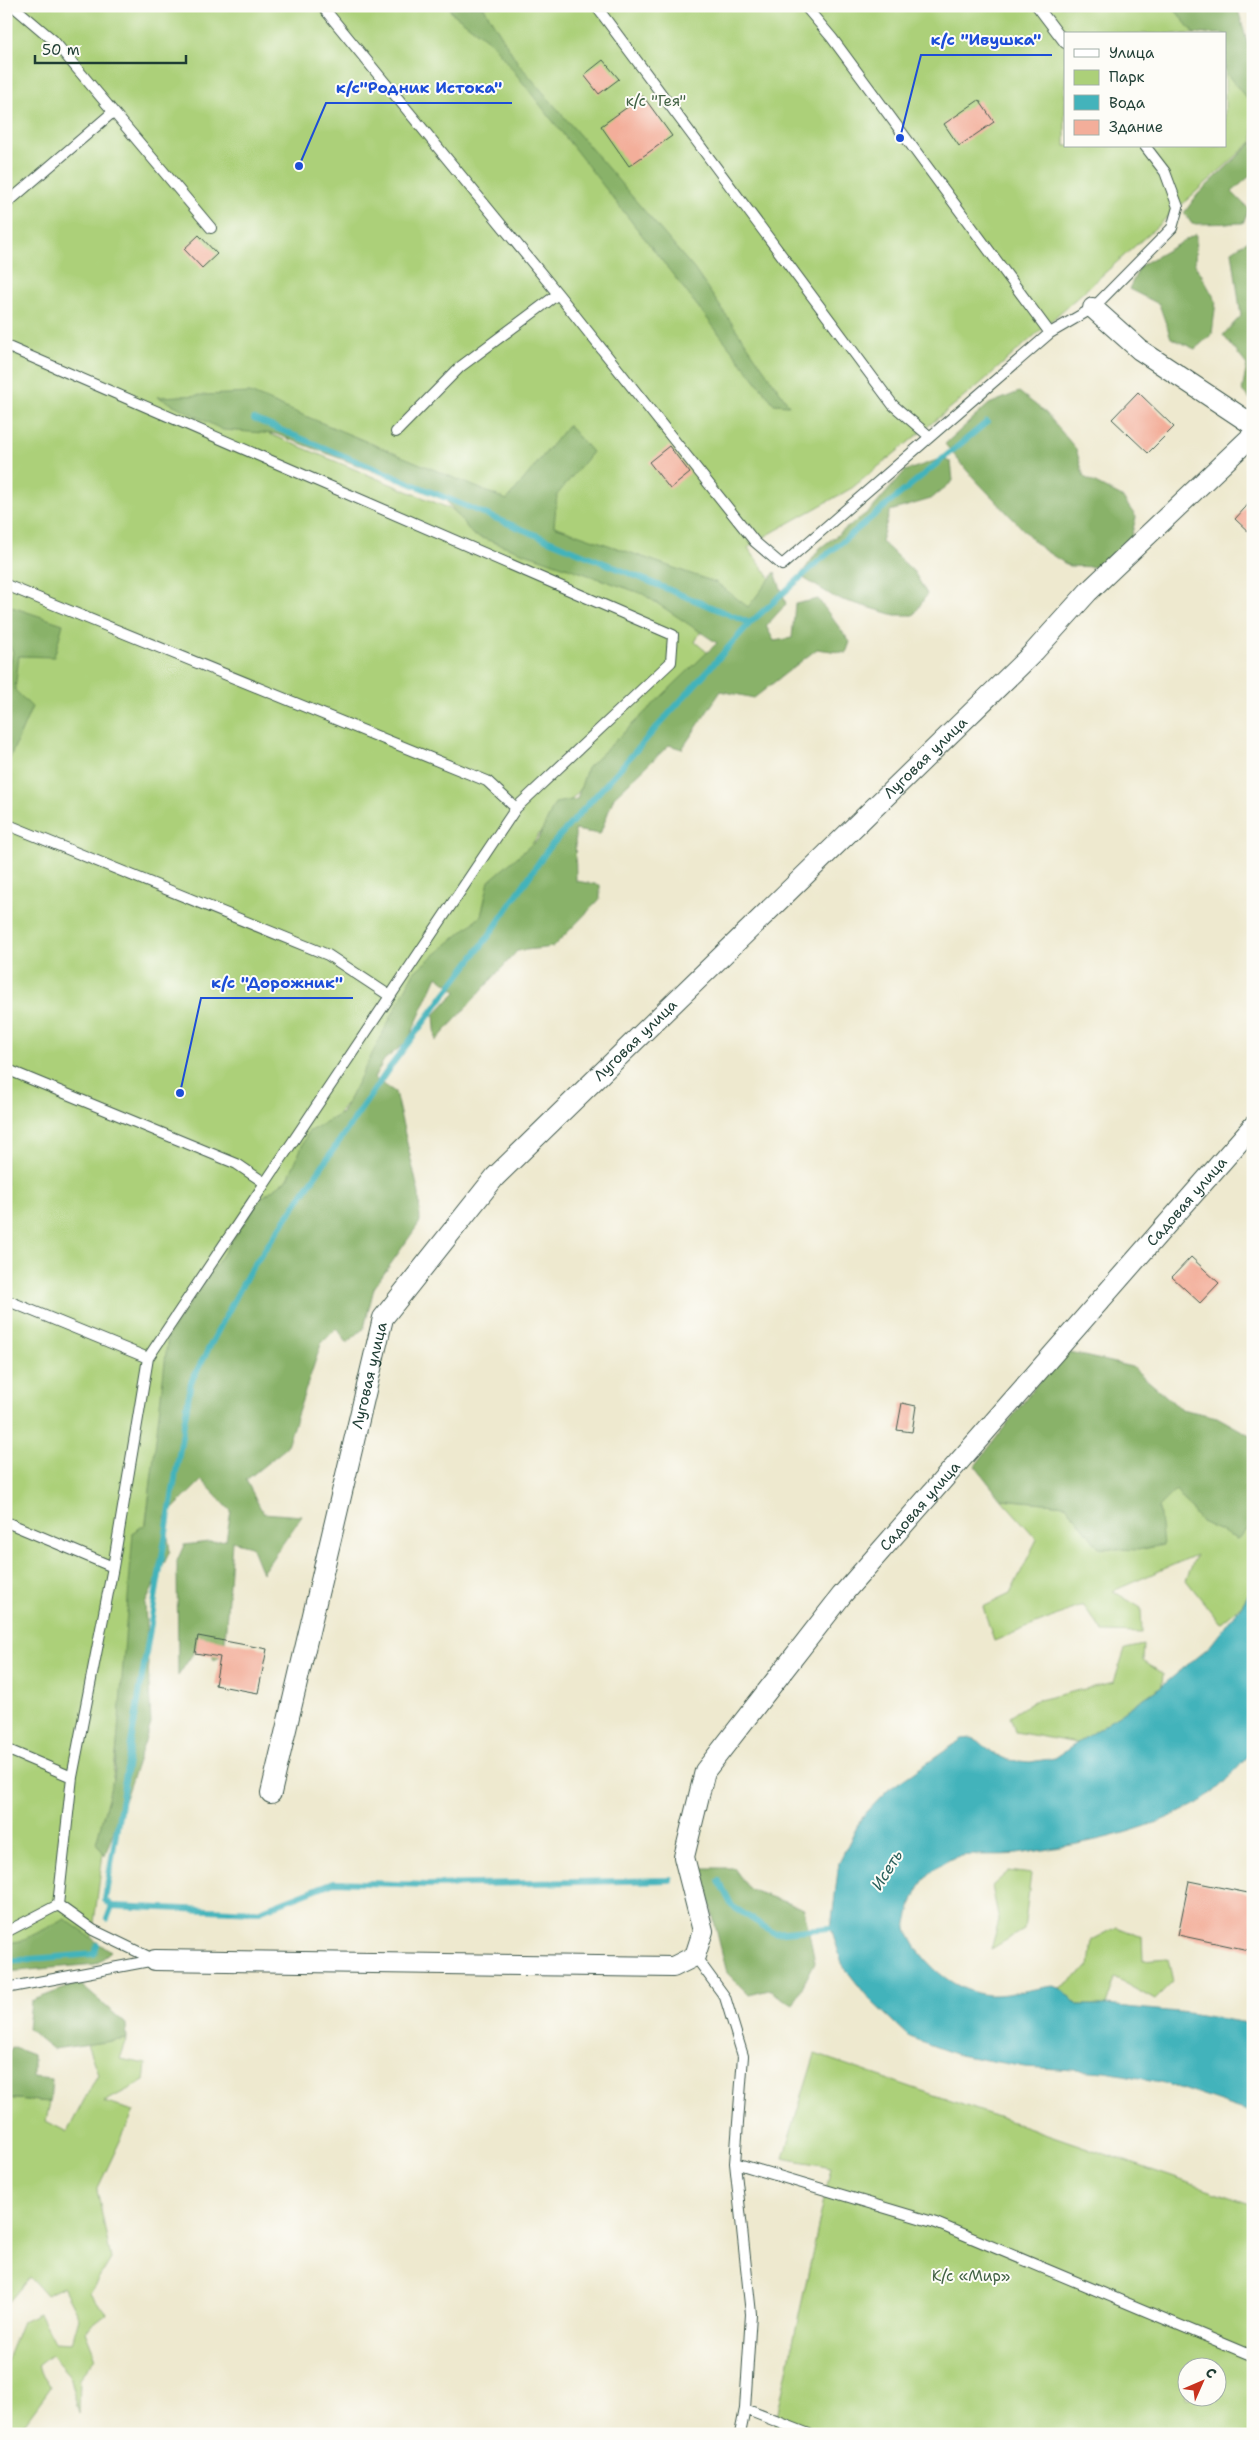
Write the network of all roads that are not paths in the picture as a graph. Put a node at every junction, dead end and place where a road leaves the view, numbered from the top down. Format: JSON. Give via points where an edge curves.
{"nodes":[{"id":1,"x":13,"y":6,"type":"edge"},
{"id":2,"x":322,"y":6,"type":"edge"},
{"id":3,"x":596,"y":6,"type":"edge"},
{"id":4,"x":804,"y":6,"type":"edge"},
{"id":5,"x":1037,"y":6,"type":"edge"},
{"id":6,"x":1064,"y":41,"type":"edge"},
{"id":7,"x":114,"y":112,"type":"junction"},
{"id":8,"x":1147,"y":148,"type":"edge"},
{"id":9,"x":6,"y":204,"type":"edge"},
{"id":10,"x":211,"y":228,"type":"dead end"},
{"id":11,"x":558,"y":294,"type":"junction"},
{"id":12,"x":1093,"y":308,"type":"junction"},
{"id":13,"x":1050,"y":333,"type":"junction"},
{"id":14,"x":6,"y":346,"type":"edge"},
{"id":15,"x":1253,"y":425,"type":"edge"},
{"id":16,"x":396,"y":432,"type":"dead end"},
{"id":17,"x":1253,"y":435,"type":"edge"},
{"id":18,"x":928,"y":436,"type":"junction"},
{"id":19,"x":6,"y":585,"type":"edge"},
{"id":20,"x":516,"y":808,"type":"junction"},
{"id":21,"x":6,"y":824,"type":"edge"},
{"id":22,"x":390,"y":996,"type":"junction"},
{"id":23,"x":6,"y":1069,"type":"edge"},
{"id":24,"x":1253,"y":1126,"type":"edge"},
{"id":25,"x":265,"y":1183,"type":"junction"},
{"id":26,"x":6,"y":1300,"type":"edge"},
{"id":27,"x":148,"y":1358,"type":"junction"},
{"id":28,"x":6,"y":1522,"type":"edge"},
{"id":29,"x":113,"y":1567,"type":"junction"},
{"id":30,"x":6,"y":1749,"type":"edge"},
{"id":31,"x":72,"y":1777,"type":"junction"},
{"id":32,"x":270,"y":1793,"type":"dead end"},
{"id":33,"x":58,"y":1905,"type":"junction"},
{"id":34,"x":6,"y":1932,"type":"edge"},
{"id":35,"x":695,"y":1956,"type":"junction"},
{"id":36,"x":155,"y":1960,"type":"junction"},
{"id":37,"x":6,"y":1988,"type":"edge"},
{"id":38,"x":735,"y":2163,"type":"junction"},
{"id":39,"x":1253,"y":2356,"type":"edge"},
{"id":40,"x":745,"y":2409,"type":"junction"},
{"id":41,"x":740,"y":2434,"type":"edge"},
{"id":42,"x":809,"y":2434,"type":"edge"}],
"edges":[{"from":1,"to":7,"type":"lane","via":[[53,40]]},
{"from":2,"to":11,"type":"lane"},
{"from":3,"to":18,"type":"lane","via":[[892,405]]},
{"from":4,"to":13,"type":"lane","via":[[832,38]]},
{"from":5,"to":6,"type":"lane"},
{"from":7,"to":9,"type":"lane"},
{"from":7,"to":10,"type":"lane"},
{"from":8,"to":12,"type":"lane","via":[[1165,172],[1178,207],[1172,228]]},
{"from":11,"to":16,"type":"lane","via":[[460,367]]},
{"from":11,"to":18,"type":"lane","via":[[755,542],[782,565]]},
{"from":12,"to":13,"type":"lane"},
{"from":12,"to":15,"type":"street","via":[[1140,350]]},
{"from":13,"to":18,"type":"lane"},
{"from":14,"to":20,"type":"lane","via":[[673,635],[671,662]]},
{"from":17,"to":32,"type":"street","name":"Луговая улица","via":[[1088,592],[1032,654],[496,1177],[383,1318]]},
{"from":19,"to":20,"type":"lane","via":[[487,781]]},
{"from":20,"to":22,"type":"lane"},
{"from":21,"to":22,"type":"lane","via":[[328,955]]},
{"from":22,"to":25,"type":"lane"},
{"from":23,"to":25,"type":"lane","via":[[237,1164]]},
{"from":24,"to":35,"type":"street","name":"Садовая улица","via":[[842,1596],[705,1771],[684,1857],[703,1931]]},
{"from":25,"to":27,"type":"lane"},
{"from":26,"to":27,"type":"lane"},
{"from":27,"to":29,"type":"lane"},
{"from":28,"to":29,"type":"lane"},
{"from":29,"to":31,"type":"lane"},
{"from":30,"to":31,"type":"lane"},
{"from":31,"to":33,"type":"lane"},
{"from":33,"to":34,"type":"lane"},
{"from":33,"to":36,"type":"lane","via":[[93,1930]]},
{"from":35,"to":36,"type":"street","via":[[673,1967]]},
{"from":35,"to":38,"type":"lane","via":[[725,1997],[743,2056]]},
{"from":36,"to":37,"type":"lane"},
{"from":38,"to":39,"type":"lane","via":[[936,2222]]},
{"from":38,"to":40,"type":"lane","via":[[751,2314]]},
{"from":40,"to":41,"type":"lane"},
{"from":40,"to":42,"type":"lane"}]}
